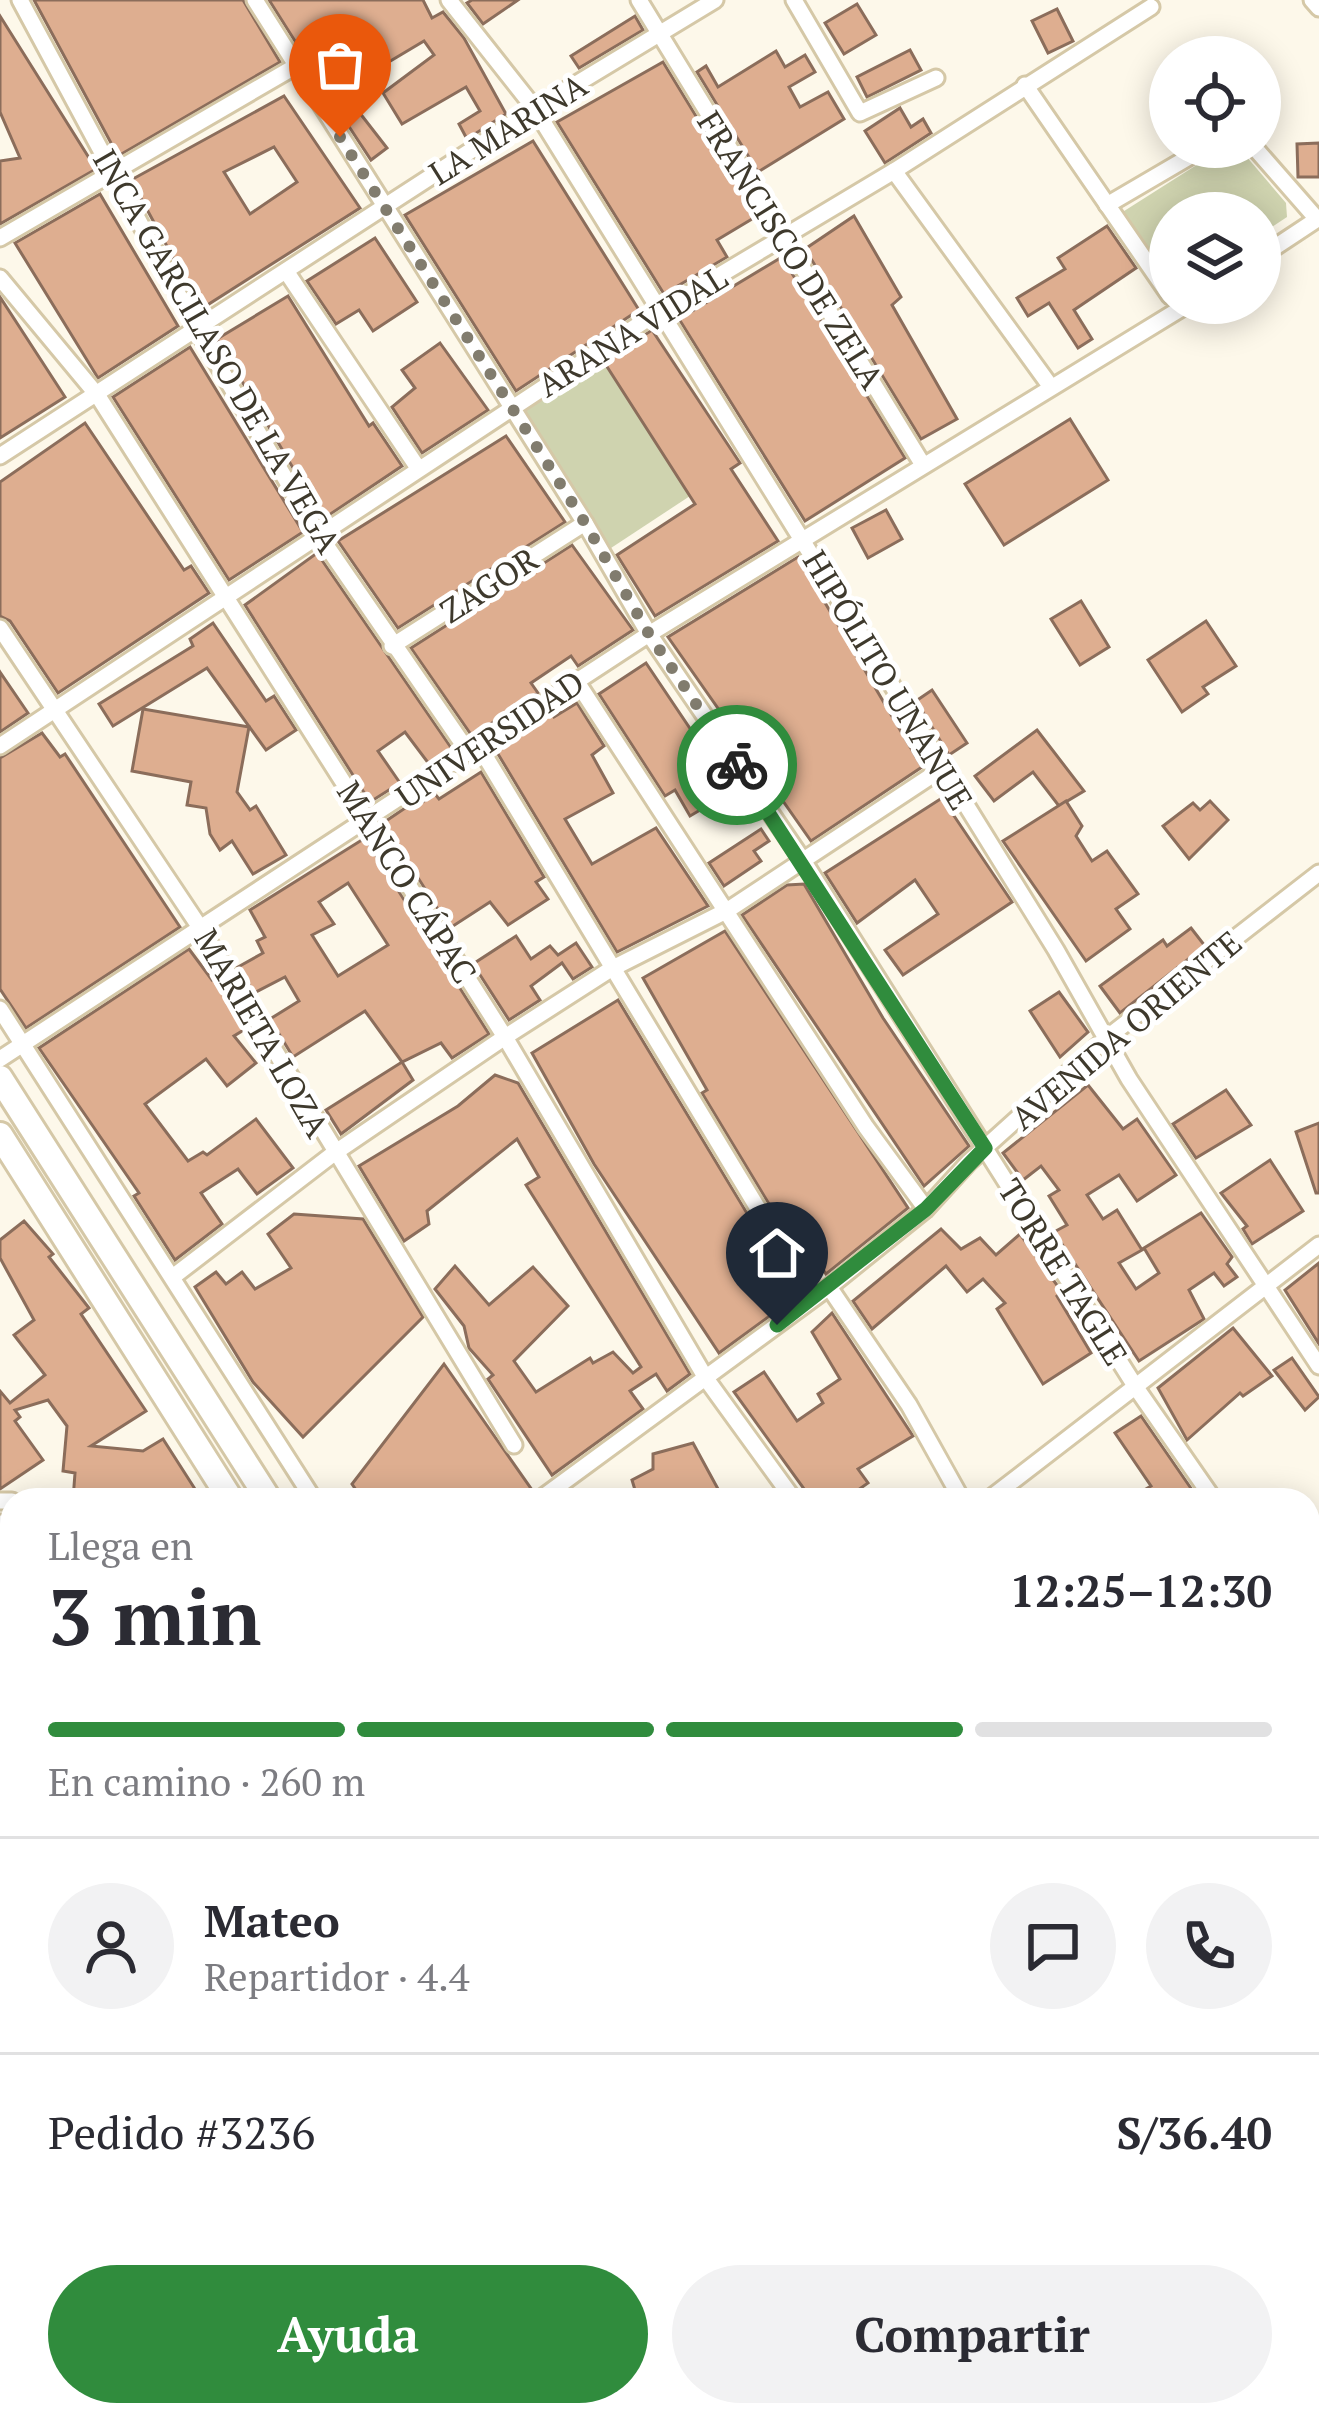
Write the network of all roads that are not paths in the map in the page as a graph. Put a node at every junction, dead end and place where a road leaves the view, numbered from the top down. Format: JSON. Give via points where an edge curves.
{"nodes":[{"id":1,"x":20,"y":0,"type":"edge"},
{"id":2,"x":255,"y":0,"type":"edge"},
{"id":3,"x":448,"y":0,"type":"edge"},
{"id":4,"x":639,"y":0,"type":"edge"},
{"id":5,"x":715,"y":0,"type":"edge"},
{"id":6,"x":794,"y":0,"type":"edge"},
{"id":7,"x":1312,"y":0,"type":"edge"},
{"id":8,"x":1151,"y":7,"type":"dead end"},
{"id":9,"x":1319,"y":8,"type":"edge"},
{"id":10,"x":662,"y":33,"type":"junction"},
{"id":11,"x":296,"y":67,"type":"junction"},
{"id":12,"x":936,"y":78,"type":"dead end"},
{"id":13,"x":1025,"y":85,"type":"junction"},
{"id":14,"x":535,"y":110,"type":"junction"},
{"id":15,"x":1170,"y":168,"type":"edge"},
{"id":16,"x":1273,"y":168,"type":"edge"},
{"id":17,"x":894,"y":171,"type":"junction"},
{"id":18,"x":116,"y":174,"type":"junction"},
{"id":19,"x":1107,"y":205,"type":"junction"},
{"id":20,"x":383,"y":208,"type":"junction"},
{"id":21,"x":1318,"y":219,"type":"edge"},
{"id":22,"x":783,"y":236,"type":"junction"},
{"id":23,"x":0,"y":238,"type":"edge"},
{"id":24,"x":1281,"y":243,"type":"edge"},
{"id":25,"x":1149,"y":262,"type":"edge"},
{"id":26,"x":286,"y":271,"type":"junction"},
{"id":27,"x":0,"y":278,"type":"edge"},
{"id":28,"x":658,"y":312,"type":"junction"},
{"id":29,"x":1149,"y":323,"type":"edge"},
{"id":30,"x":197,"y":331,"type":"junction"},
{"id":31,"x":1051,"y":387,"type":"junction"},
{"id":32,"x":98,"y":396,"type":"junction"},
{"id":33,"x":510,"y":408,"type":"junction"},
{"id":34,"x":0,"y":456,"type":"edge"},
{"id":35,"x":923,"y":465,"type":"junction"},
{"id":36,"x":418,"y":468,"type":"junction"},
{"id":37,"x":585,"y":523,"type":"junction"},
{"id":38,"x":317,"y":532,"type":"junction"},
{"id":39,"x":803,"y":538,"type":"junction"},
{"id":40,"x":223,"y":600,"type":"junction"},
{"id":41,"x":0,"y":628,"type":"edge"},
{"id":42,"x":649,"y":634,"type":"junction"},
{"id":43,"x":392,"y":646,"type":"junction"},
{"id":44,"x":577,"y":682,"type":"junction"},
{"id":45,"x":55,"y":710,"type":"junction"},
{"id":46,"x":0,"y":746,"type":"edge"},
{"id":47,"x":474,"y":749,"type":"junction"},
{"id":48,"x":940,"y":770,"type":"junction"},
{"id":49,"x":368,"y":820,"type":"junction"},
{"id":50,"x":804,"y":862,"type":"junction"},
{"id":51,"x":1319,"y":873,"type":"edge"},
{"id":52,"x":728,"y":910,"type":"junction"},
{"id":53,"x":201,"y":929,"type":"junction"},
{"id":54,"x":610,"y":969,"type":"junction"},
{"id":55,"x":0,"y":1009,"type":"edge"},
{"id":56,"x":505,"y":1037,"type":"junction"},
{"id":57,"x":1108,"y":1037,"type":"junction"},
{"id":58,"x":22,"y":1044,"type":"junction"},
{"id":59,"x":0,"y":1059,"type":"edge"},
{"id":60,"x":0,"y":1078,"type":"edge"},
{"id":61,"x":0,"y":1135,"type":"edge"},
{"id":62,"x":985,"y":1148,"type":"junction"},
{"id":63,"x":332,"y":1154,"type":"junction"},
{"id":64,"x":926,"y":1209,"type":"junction"},
{"id":65,"x":1319,"y":1245,"type":"edge"},
{"id":66,"x":174,"y":1276,"type":"junction"},
{"id":67,"x":1266,"y":1286,"type":"junction"},
{"id":68,"x":830,"y":1287,"type":"junction"},
{"id":69,"x":812,"y":1298,"type":"junction"},
{"id":70,"x":1319,"y":1366,"type":"edge"},
{"id":71,"x":707,"y":1380,"type":"junction"},
{"id":72,"x":1137,"y":1389,"type":"junction"},
{"id":73,"x":514,"y":1445,"type":"dead end"},
{"id":74,"x":223,"y":1488,"type":"edge"},
{"id":75,"x":261,"y":1488,"type":"edge"},
{"id":76,"x":306,"y":1488,"type":"edge"},
{"id":77,"x":556,"y":1488,"type":"edge"},
{"id":78,"x":785,"y":1488,"type":"edge"},
{"id":79,"x":955,"y":1488,"type":"edge"},
{"id":80,"x":1004,"y":1488,"type":"edge"},
{"id":81,"x":1206,"y":1488,"type":"edge"}],
"edges":[{"from":1,"to":18,"type":"street","name":"INCA GARCILASO DE LA VEGA"},
{"from":2,"to":11,"type":"street","name":"TORRE TAGLE"},
{"from":3,"to":14,"type":"street","name":"HIPÓLITO UNANUE"},
{"from":4,"to":10,"type":"street","name":"FRANCISCO DE ZELA"},
{"from":5,"to":10,"type":"street","name":"LA MARINA"},
{"from":6,"to":12,"type":"street","via":[[860,113]]},
{"from":7,"to":9,"type":"street"},
{"from":8,"to":13,"type":"street","name":"ARANA VIDAL"},
{"from":10,"to":14,"type":"street","name":"LA MARINA"},
{"from":10,"to":22,"type":"street","name":"FRANCISCO DE ZELA"},
{"from":11,"to":18,"type":"street"},
{"from":11,"to":20,"type":"street","name":"TORRE TAGLE"},
{"from":13,"to":17,"type":"street","name":"ARANA VIDAL"},
{"from":13,"to":19,"type":"street"},
{"from":14,"to":20,"type":"street","name":"LA MARINA"},
{"from":14,"to":28,"type":"street","name":"HIPÓLITO UNANUE"},
{"from":15,"to":19,"type":"street"},
{"from":16,"to":21,"type":"street"},
{"from":17,"to":22,"type":"street","name":"ARANA VIDAL"},
{"from":17,"to":31,"type":"street"},
{"from":18,"to":23,"type":"street"},
{"from":18,"to":30,"type":"street","name":"INCA GARCILASO DE LA VEGA"},
{"from":19,"to":25,"type":"street"},
{"from":20,"to":26,"type":"street","name":"LA MARINA"},
{"from":20,"to":33,"type":"street","name":"TORRE TAGLE"},
{"from":21,"to":24,"type":"street"},
{"from":22,"to":28,"type":"street","name":"ARANA VIDAL"},
{"from":22,"to":35,"type":"street","name":"FRANCISCO DE ZELA"},
{"from":26,"to":30,"type":"street","name":"LA MARINA"},
{"from":26,"to":36,"type":"street"},
{"from":27,"to":32,"type":"street","name":"MANCO CÁPAC"},
{"from":28,"to":33,"type":"street","name":"ARANA VIDAL"},
{"from":28,"to":39,"type":"street","name":"HIPÓLITO UNANUE"},
{"from":29,"to":31,"type":"street","name":"UNIVERSIDAD"},
{"from":30,"to":32,"type":"street","name":"LA MARINA"},
{"from":30,"to":38,"type":"street","name":"INCA GARCILASO DE LA VEGA"},
{"from":31,"to":35,"type":"street","name":"UNIVERSIDAD"},
{"from":32,"to":34,"type":"street","name":"LA MARINA"},
{"from":32,"to":40,"type":"street","name":"MANCO CÁPAC"},
{"from":33,"to":36,"type":"street","name":"ARANA VIDAL"},
{"from":33,"to":37,"type":"street","name":"TORRE TAGLE"},
{"from":35,"to":39,"type":"street","name":"UNIVERSIDAD"},
{"from":36,"to":38,"type":"street","name":"ARANA VIDAL"},
{"from":37,"to":42,"type":"street","name":"TORRE TAGLE"},
{"from":37,"to":43,"type":"street","name":"ZAGOR"},
{"from":38,"to":40,"type":"street","name":"ARANA VIDAL"},
{"from":38,"to":43,"type":"street","name":"INCA GARCILASO DE LA VEGA"},
{"from":39,"to":42,"type":"street","name":"UNIVERSIDAD"},
{"from":39,"to":48,"type":"street","name":"HIPÓLITO UNANUE"},
{"from":40,"to":45,"type":"street","name":"ARANA VIDAL"},
{"from":40,"to":49,"type":"street","name":"MANCO CÁPAC"},
{"from":41,"to":45,"type":"street","name":"MARIETA LOZA"},
{"from":42,"to":44,"type":"street","name":"UNIVERSIDAD"},
{"from":42,"to":50,"type":"street","name":"TORRE TAGLE"},
{"from":43,"to":47,"type":"street","name":"INCA GARCILASO DE LA VEGA"},
{"from":44,"to":47,"type":"street","name":"UNIVERSIDAD"},
{"from":44,"to":52,"type":"street"},
{"from":45,"to":46,"type":"street","name":"ARANA VIDAL"},
{"from":45,"to":53,"type":"street","name":"MARIETA LOZA"},
{"from":47,"to":49,"type":"street","name":"UNIVERSIDAD"},
{"from":47,"to":54,"type":"street","name":"INCA GARCILASO DE LA VEGA"},
{"from":48,"to":50,"type":"street"},
{"from":48,"to":57,"type":"street","name":"HIPÓLITO UNANUE"},
{"from":49,"to":53,"type":"street","name":"UNIVERSIDAD"},
{"from":49,"to":56,"type":"street","name":"MANCO CÁPAC"},
{"from":50,"to":52,"type":"street"},
{"from":50,"to":62,"type":"street","name":"TORRE TAGLE"},
{"from":51,"to":57,"type":"street","name":"AVENIDA ORIENTE"},
{"from":52,"to":54,"type":"street"},
{"from":52,"to":64,"type":"street"},
{"from":53,"to":58,"type":"street","name":"UNIVERSIDAD"},
{"from":53,"to":63,"type":"street","name":"MARIETA LOZA"},
{"from":54,"to":56,"type":"street"},
{"from":54,"to":69,"type":"street","name":"INCA GARCILASO DE LA VEGA"},
{"from":55,"to":58,"type":"street"},
{"from":56,"to":63,"type":"street"},
{"from":56,"to":71,"type":"street","name":"MANCO CÁPAC"},
{"from":57,"to":62,"type":"street","name":"AVENIDA ORIENTE"},
{"from":57,"to":67,"type":"street","name":"HIPÓLITO UNANUE"},
{"from":58,"to":59,"type":"street","name":"UNIVERSIDAD"},
{"from":58,"to":66,"type":"street"},
{"from":60,"to":75,"type":"highway"},
{"from":61,"to":74,"type":"highway"},
{"from":62,"to":64,"type":"street","name":"AVENIDA ORIENTE"},
{"from":62,"to":72,"type":"street","name":"TORRE TAGLE"},
{"from":63,"to":66,"type":"street"},
{"from":63,"to":73,"type":"street","name":"MARIETA LOZA"},
{"from":64,"to":68,"type":"street","name":"AVENIDA ORIENTE"},
{"from":65,"to":67,"type":"street"},
{"from":66,"to":76,"type":"street"},
{"from":67,"to":70,"type":"street","name":"HIPÓLITO UNANUE"},
{"from":67,"to":72,"type":"street"},
{"from":68,"to":69,"type":"street","name":"AVENIDA ORIENTE"},
{"from":68,"to":79,"type":"street"},
{"from":69,"to":71,"type":"street","name":"AVENIDA ORIENTE"},
{"from":71,"to":77,"type":"street","name":"AVENIDA ORIENTE"},
{"from":71,"to":78,"type":"street","name":"MANCO CÁPAC"},
{"from":72,"to":80,"type":"street"},
{"from":72,"to":81,"type":"street","name":"TORRE TAGLE"}]}
